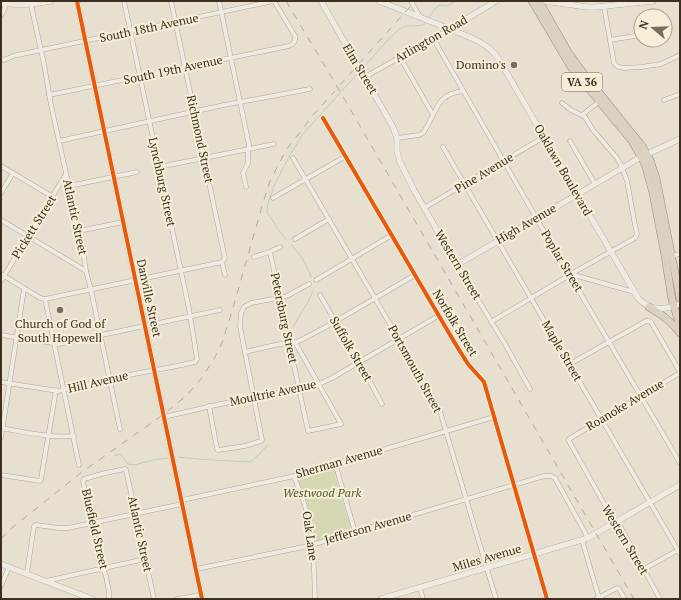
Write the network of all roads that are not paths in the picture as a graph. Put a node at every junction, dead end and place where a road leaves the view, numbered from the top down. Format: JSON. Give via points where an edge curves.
{"nodes":[{"id":1,"x":51,"y":1,"type":"edge"},
{"id":2,"x":77,"y":1,"type":"edge"},
{"id":3,"x":124,"y":1,"type":"edge"},
{"id":4,"x":171,"y":1,"type":"edge"},
{"id":5,"x":219,"y":1,"type":"edge"},
{"id":6,"x":274,"y":1,"type":"edge"},
{"id":7,"x":322,"y":1,"type":"edge"},
{"id":8,"x":379,"y":1,"type":"edge"},
{"id":9,"x":411,"y":1,"type":"edge"},
{"id":10,"x":496,"y":1,"type":"edge"},
{"id":11,"x":532,"y":1,"type":"edge"},
{"id":12,"x":538,"y":1,"type":"edge"},
{"id":13,"x":545,"y":1,"type":"edge"},
{"id":14,"x":653,"y":1,"type":"edge"},
{"id":15,"x":25,"y":3,"type":"edge"},
{"id":16,"x":32,"y":3,"type":"edge"},
{"id":17,"x":3,"y":4,"type":"edge"},
{"id":18,"x":604,"y":6,"type":"junction"},
{"id":19,"x":222,"y":12,"type":"junction"},
{"id":20,"x":1,"y":15,"type":"edge"},
{"id":21,"x":420,"y":17,"type":"junction"},
{"id":22,"x":176,"y":22,"type":"junction"},
{"id":23,"x":450,"y":29,"type":"junction"},
{"id":24,"x":131,"y":32,"type":"junction"},
{"id":25,"x":633,"y":36,"type":"edge"},
{"id":26,"x":433,"y":38,"type":"junction"},
{"id":27,"x":610,"y":40,"type":"junction"},
{"id":28,"x":86,"y":41,"type":"junction"},
{"id":29,"x":41,"y":50,"type":"junction"},
{"id":30,"x":680,"y":56,"type":"edge"},
{"id":31,"x":400,"y":57,"type":"junction"},
{"id":32,"x":1,"y":58,"type":"edge"},
{"id":33,"x":231,"y":58,"type":"junction"},
{"id":34,"x":185,"y":68,"type":"junction"},
{"id":35,"x":140,"y":77,"type":"junction"},
{"id":36,"x":365,"y":77,"type":"junction"},
{"id":37,"x":95,"y":86,"type":"junction"},
{"id":38,"x":310,"y":89,"type":"dead end"},
{"id":39,"x":463,"y":91,"type":"junction"},
{"id":40,"x":680,"y":94,"type":"edge"},
{"id":41,"x":49,"y":95,"type":"junction"},
{"id":42,"x":601,"y":100,"type":"junction"},
{"id":43,"x":664,"y":100,"type":"dead end"},
{"id":44,"x":241,"y":103,"type":"junction"},
{"id":45,"x":562,"y":103,"type":"dead end"},
{"id":46,"x":195,"y":112,"type":"junction"},
{"id":47,"x":433,"y":115,"type":"junction"},
{"id":48,"x":582,"y":115,"type":"junction"},
{"id":49,"x":323,"y":118,"type":"dead end"},
{"id":50,"x":150,"y":122,"type":"junction"},
{"id":51,"x":104,"y":131,"type":"junction"},
{"id":52,"x":544,"y":137,"type":"junction"},
{"id":53,"x":397,"y":138,"type":"junction"},
{"id":54,"x":680,"y":139,"type":"edge"},
{"id":55,"x":59,"y":140,"type":"junction"},
{"id":56,"x":570,"y":141,"type":"dead end"},
{"id":57,"x":274,"y":144,"type":"dead end"},
{"id":58,"x":443,"y":148,"type":"dead end"},
{"id":59,"x":249,"y":149,"type":"junction"},
{"id":60,"x":644,"y":155,"type":"junction"},
{"id":61,"x":346,"y":156,"type":"junction"},
{"id":62,"x":204,"y":158,"type":"junction"},
{"id":63,"x":293,"y":158,"type":"dead end"},
{"id":64,"x":504,"y":160,"type":"junction"},
{"id":65,"x":1,"y":166,"type":"edge"},
{"id":66,"x":159,"y":167,"type":"junction"},
{"id":67,"x":622,"y":168,"type":"junction"},
{"id":68,"x":137,"y":172,"type":"dead end"},
{"id":69,"x":13,"y":173,"type":"junction"},
{"id":70,"x":66,"y":174,"type":"junction"},
{"id":71,"x":114,"y":176,"type":"junction"},
{"id":72,"x":306,"y":179,"type":"junction"},
{"id":73,"x":596,"y":184,"type":"junction"},
{"id":74,"x":464,"y":185,"type":"junction"},
{"id":75,"x":69,"y":186,"type":"junction"},
{"id":76,"x":246,"y":187,"type":"dead end"},
{"id":77,"x":1,"y":193,"type":"edge"},
{"id":78,"x":577,"y":195,"type":"junction"},
{"id":79,"x":53,"y":197,"type":"junction"},
{"id":80,"x":273,"y":198,"type":"dead end"},
{"id":81,"x":424,"y":208,"type":"junction"},
{"id":82,"x":537,"y":218,"type":"junction"},
{"id":83,"x":329,"y":219,"type":"junction"},
{"id":84,"x":1,"y":220,"type":"edge"},
{"id":85,"x":123,"y":222,"type":"junction"},
{"id":86,"x":79,"y":231,"type":"junction"},
{"id":87,"x":28,"y":236,"type":"junction"},
{"id":88,"x":392,"y":236,"type":"junction"},
{"id":89,"x":295,"y":239,"type":"dead end"},
{"id":90,"x":498,"y":241,"type":"junction"},
{"id":91,"x":280,"y":247,"type":"dead end"},
{"id":92,"x":270,"y":252,"type":"junction"},
{"id":93,"x":610,"y":252,"type":"junction"},
{"id":94,"x":680,"y":254,"type":"edge"},
{"id":95,"x":668,"y":256,"type":"junction"},
{"id":96,"x":254,"y":257,"type":"dead end"},
{"id":97,"x":352,"y":259,"type":"junction"},
{"id":98,"x":222,"y":262,"type":"junction"},
{"id":99,"x":457,"y":265,"type":"junction"},
{"id":100,"x":180,"y":270,"type":"junction"},
{"id":101,"x":86,"y":271,"type":"junction"},
{"id":102,"x":2,"y":275,"type":"edge"},
{"id":103,"x":225,"y":275,"type":"dead end"},
{"id":104,"x":415,"y":275,"type":"junction"},
{"id":105,"x":570,"y":275,"type":"junction"},
{"id":106,"x":136,"y":280,"type":"junction"},
{"id":107,"x":316,"y":280,"type":"dead end"},
{"id":108,"x":1,"y":281,"type":"edge"},
{"id":109,"x":309,"y":284,"type":"dead end"},
{"id":110,"x":24,"y":289,"type":"junction"},
{"id":111,"x":91,"y":290,"type":"junction"},
{"id":112,"x":634,"y":292,"type":"junction"},
{"id":113,"x":320,"y":295,"type":"dead end"},
{"id":114,"x":280,"y":298,"type":"junction"},
{"id":115,"x":375,"y":298,"type":"junction"},
{"id":116,"x":531,"y":298,"type":"junction"},
{"id":117,"x":680,"y":298,"type":"edge"},
{"id":118,"x":45,"y":299,"type":"junction"},
{"id":119,"x":677,"y":305,"type":"edge"},
{"id":120,"x":649,"y":307,"type":"junction"},
{"id":121,"x":220,"y":310,"type":"dead end"},
{"id":122,"x":190,"y":316,"type":"junction"},
{"id":123,"x":438,"y":316,"type":"junction"},
{"id":124,"x":335,"y":321,"type":"junction"},
{"id":125,"x":491,"y":322,"type":"junction"},
{"id":126,"x":145,"y":326,"type":"junction"},
{"id":127,"x":680,"y":326,"type":"edge"},
{"id":128,"x":680,"y":332,"type":"edge"},
{"id":129,"x":1,"y":335,"type":"edge"},
{"id":130,"x":100,"y":335,"type":"junction"},
{"id":131,"x":17,"y":337,"type":"junction"},
{"id":132,"x":399,"y":339,"type":"junction"},
{"id":133,"x":610,"y":342,"type":"junction"},
{"id":134,"x":54,"y":343,"type":"junction"},
{"id":135,"x":292,"y":343,"type":"junction"},
{"id":136,"x":245,"y":352,"type":"junction"},
{"id":137,"x":194,"y":362,"type":"joint"},
{"id":138,"x":359,"y":362,"type":"junction"},
{"id":139,"x":570,"y":364,"type":"junction"},
{"id":140,"x":154,"y":371,"type":"junction"},
{"id":141,"x":680,"y":372,"type":"edge"},
{"id":142,"x":109,"y":380,"type":"junction"},
{"id":143,"x":1,"y":382,"type":"edge"},
{"id":144,"x":10,"y":383,"type":"junction"},
{"id":145,"x":319,"y":384,"type":"junction"},
{"id":146,"x":299,"y":388,"type":"junction"},
{"id":147,"x":530,"y":389,"type":"dead end"},
{"id":148,"x":56,"y":390,"type":"junction"},
{"id":149,"x":64,"y":390,"type":"junction"},
{"id":150,"x":641,"y":396,"type":"junction"},
{"id":151,"x":254,"y":397,"type":"junction"},
{"id":152,"x":382,"y":404,"type":"dead end"},
{"id":153,"x":209,"y":406,"type":"junction"},
{"id":154,"x":164,"y":417,"type":"junction"},
{"id":155,"x":494,"y":417,"type":"junction"},
{"id":156,"x":602,"y":419,"type":"junction"},
{"id":157,"x":2,"y":429,"type":"edge"},
{"id":158,"x":120,"y":429,"type":"dead end"},
{"id":159,"x":446,"y":431,"type":"junction"},
{"id":160,"x":48,"y":436,"type":"junction"},
{"id":161,"x":74,"y":436,"type":"junction"},
{"id":162,"x":1,"y":438,"type":"edge"},
{"id":163,"x":569,"y":438,"type":"joint"},
{"id":164,"x":335,"y":463,"type":"junction"},
{"id":165,"x":680,"y":463,"type":"edge"},
{"id":166,"x":79,"y":465,"type":"dead end"},
{"id":167,"x":126,"y":470,"type":"joint"},
{"id":168,"x":1,"y":475,"type":"edge"},
{"id":169,"x":294,"y":476,"type":"junction"},
{"id":170,"x":680,"y":485,"type":"edge"},
{"id":171,"x":514,"y":486,"type":"junction"},
{"id":172,"x":466,"y":499,"type":"junction"},
{"id":173,"x":182,"y":502,"type":"junction"},
{"id":174,"x":650,"y":503,"type":"junction"},
{"id":175,"x":136,"y":514,"type":"junction"},
{"id":176,"x":617,"y":522,"type":"junction"},
{"id":177,"x":92,"y":523,"type":"junction"},
{"id":178,"x":355,"y":532,"type":"junction"},
{"id":179,"x":588,"y":538,"type":"junction"},
{"id":180,"x":582,"y":540,"type":"junction"},
{"id":181,"x":312,"y":544,"type":"junction"},
{"id":182,"x":679,"y":551,"type":"edge"},
{"id":183,"x":534,"y":554,"type":"junction"},
{"id":184,"x":145,"y":559,"type":"junction"},
{"id":185,"x":1,"y":564,"type":"edge"},
{"id":186,"x":9,"y":567,"type":"junction"},
{"id":187,"x":103,"y":568,"type":"junction"},
{"id":188,"x":486,"y":568,"type":"junction"},
{"id":189,"x":196,"y":569,"type":"junction"},
{"id":190,"x":644,"y":569,"type":"junction"},
{"id":191,"x":27,"y":573,"type":"junction"},
{"id":192,"x":46,"y":581,"type":"junction"},
{"id":193,"x":1,"y":586,"type":"edge"},
{"id":194,"x":420,"y":588,"type":"junction"},
{"id":195,"x":202,"y":597,"type":"edge"},
{"id":196,"x":598,"y":598,"type":"edge"},
{"id":197,"x":92,"y":599,"type":"edge"},
{"id":198,"x":109,"y":599,"type":"edge"},
{"id":199,"x":154,"y":599,"type":"edge"},
{"id":200,"x":177,"y":599,"type":"edge"},
{"id":201,"x":315,"y":599,"type":"edge"},
{"id":202,"x":381,"y":599,"type":"edge"},
{"id":203,"x":423,"y":599,"type":"edge"},
{"id":204,"x":496,"y":599,"type":"edge"},
{"id":205,"x":547,"y":599,"type":"edge"},
{"id":206,"x":625,"y":599,"type":"edge"},
{"id":207,"x":660,"y":599,"type":"edge"}],
"edges":[{"from":1,"to":16,"type":"street"},
{"from":2,"to":28,"type":"street","name":"Danville Street"},
{"from":3,"to":24,"type":"street","name":"Lynchburg Street"},
{"from":4,"to":22,"type":"street","name":"Richmond Street"},
{"from":5,"to":19,"type":"street"},
{"from":6,"to":19,"type":"street","name":"South 18th Avenue"},
{"from":6,"to":33,"type":"street","name":"South 19th Avenue","via":[[296,36],[292,45]]},
{"from":7,"to":36,"type":"street","name":"Elm Street"},
{"from":8,"to":21,"type":"street","name":"Oaklawn Boulevard"},
{"from":9,"to":21,"type":"street"},
{"from":10,"to":23,"type":"street","name":"Arlington Road"},
{"from":11,"to":42,"type":"highway","number":"VA 36","via":[[571,67]]},
{"from":12,"to":42,"type":"highway","number":"VA 36"},
{"from":13,"to":18,"type":"street","via":[[586,7]]},
{"from":14,"to":18,"type":"street"},
{"from":15,"to":16,"type":"street"},
{"from":15,"to":17,"type":"street"},
{"from":16,"to":29,"type":"street","name":"Atlantic Street"},
{"from":17,"to":20,"type":"street","via":[[5,8]]},
{"from":18,"to":27,"type":"street"},
{"from":19,"to":22,"type":"street","name":"South 18th Avenue"},
{"from":19,"to":33,"type":"street"},
{"from":21,"to":23,"type":"street","name":"Oaklawn Boulevard"},
{"from":22,"to":24,"type":"street","name":"South 18th Avenue"},
{"from":22,"to":34,"type":"street","name":"Richmond Street"},
{"from":23,"to":26,"type":"street","name":"Arlington Road"},
{"from":23,"to":52,"type":"street","name":"Oaklawn Boulevard","via":[[483,43],[493,52]]},
{"from":24,"to":28,"type":"street","name":"South 18th Avenue"},
{"from":24,"to":35,"type":"street","name":"Lynchburg Street"},
{"from":25,"to":27,"type":"street"},
{"from":26,"to":31,"type":"street","name":"Arlington Road"},
{"from":26,"to":39,"type":"street","name":"Poplar Street"},
{"from":27,"to":30,"type":"street","via":[[614,63],[619,67],[661,64]]},
{"from":28,"to":29,"type":"street","name":"South 18th Avenue"},
{"from":28,"to":37,"type":"street","name":"Danville Street"},
{"from":29,"to":32,"type":"street","name":"South 18th Avenue","via":[[4,60]]},
{"from":29,"to":41,"type":"street","name":"Atlantic Street"},
{"from":31,"to":36,"type":"street","name":"Arlington Road"},
{"from":31,"to":47,"type":"street"},
{"from":33,"to":34,"type":"street","name":"South 19th Avenue"},
{"from":33,"to":44,"type":"street"},
{"from":34,"to":35,"type":"street","name":"South 19th Avenue"},
{"from":34,"to":46,"type":"street","name":"Richmond Street"},
{"from":35,"to":37,"type":"street","name":"South 19th Avenue"},
{"from":35,"to":50,"type":"street","name":"Lynchburg Street"},
{"from":36,"to":53,"type":"street","name":"Elm Street"},
{"from":37,"to":41,"type":"street","name":"South 19th Avenue"},
{"from":37,"to":51,"type":"street","name":"Danville Street"},
{"from":38,"to":44,"type":"street"},
{"from":39,"to":47,"type":"street","via":[[451,93],[443,98]]},
{"from":39,"to":64,"type":"street","name":"Poplar Street"},
{"from":40,"to":43,"type":"street"},
{"from":41,"to":55,"type":"street","name":"Atlantic Street"},
{"from":42,"to":48,"type":"street"},
{"from":42,"to":60,"type":"highway","number":"VA 36"},
{"from":44,"to":46,"type":"street"},
{"from":44,"to":59,"type":"street"},
{"from":45,"to":48,"type":"street"},
{"from":46,"to":50,"type":"street"},
{"from":46,"to":62,"type":"street","name":"Richmond Street"},
{"from":47,"to":53,"type":"street","via":[[423,133]]},
{"from":48,"to":67,"type":"street","via":[[617,158]]},
{"from":49,"to":61,"type":"street","name":"Norfolk Street"},
{"from":50,"to":51,"type":"street"},
{"from":50,"to":66,"type":"street","name":"Lynchburg Street"},
{"from":51,"to":55,"type":"street"},
{"from":51,"to":71,"type":"street","name":"Danville Street"},
{"from":52,"to":64,"type":"street","name":"Pine Avenue"},
{"from":52,"to":78,"type":"street","name":"Oaklawn Boulevard"},
{"from":53,"to":81,"type":"street","name":"Western Street","via":[[400,162]]},
{"from":54,"to":60,"type":"street","name":"High Avenue"},
{"from":55,"to":70,"type":"street","name":"Atlantic Street"},
{"from":56,"to":73,"type":"street"},
{"from":57,"to":59,"type":"street"},
{"from":58,"to":74,"type":"street","name":"Maple Street"},
{"from":59,"to":62,"type":"street"},
{"from":59,"to":76,"type":"street","via":[[248,163],[243,173]]},
{"from":60,"to":67,"type":"street","name":"High Avenue"},
{"from":60,"to":95,"type":"highway","number":"VA 36"},
{"from":61,"to":72,"type":"street"},
{"from":61,"to":88,"type":"street","name":"Norfolk Street"},
{"from":62,"to":66,"type":"street"},
{"from":62,"to":98,"type":"street","name":"Richmond Street","via":[[225,258]]},
{"from":63,"to":72,"type":"street","name":"Portsmouth Street"},
{"from":64,"to":74,"type":"street","name":"Pine Avenue"},
{"from":64,"to":82,"type":"street","name":"Poplar Street"},
{"from":65,"to":69,"type":"street"},
{"from":66,"to":100,"type":"street","name":"Lynchburg Street"},
{"from":67,"to":73,"type":"street","name":"High Avenue"},
{"from":67,"to":93,"type":"street","via":[[627,181],[636,236]]},
{"from":68,"to":71,"type":"street"},
{"from":69,"to":77,"type":"street"},
{"from":69,"to":79,"type":"street"},
{"from":70,"to":75,"type":"street","name":"Atlantic Street"},
{"from":70,"to":79,"type":"street","name":"Pickett Street"},
{"from":71,"to":75,"type":"street"},
{"from":71,"to":85,"type":"street","name":"Danville Street"},
{"from":72,"to":80,"type":"street"},
{"from":72,"to":83,"type":"street","name":"Portsmouth Street"},
{"from":73,"to":78,"type":"street","name":"High Avenue"},
{"from":74,"to":81,"type":"street","name":"Pine Avenue"},
{"from":74,"to":90,"type":"street","name":"Maple Street"},
{"from":75,"to":86,"type":"street","name":"Atlantic Street"},
{"from":78,"to":82,"type":"street","name":"High Avenue"},
{"from":78,"to":93,"type":"street","name":"Oaklawn Boulevard"},
{"from":79,"to":87,"type":"street","name":"Pickett Street"},
{"from":81,"to":99,"type":"street","name":"Western Street"},
{"from":82,"to":90,"type":"street","name":"High Avenue"},
{"from":82,"to":105,"type":"street","name":"Poplar Street"},
{"from":83,"to":89,"type":"street"},
{"from":83,"to":97,"type":"street","name":"Portsmouth Street"},
{"from":84,"to":87,"type":"street"},
{"from":85,"to":86,"type":"street"},
{"from":85,"to":106,"type":"street","name":"Danville Street"},
{"from":86,"to":101,"type":"street","name":"Atlantic Street"},
{"from":87,"to":101,"type":"street"},
{"from":87,"to":102,"type":"street","name":"Pickett Street"},
{"from":88,"to":97,"type":"street"},
{"from":88,"to":104,"type":"street","name":"Norfolk Street"},
{"from":90,"to":99,"type":"street","name":"High Avenue"},
{"from":90,"to":116,"type":"street","name":"Maple Street"},
{"from":91,"to":92,"type":"street"},
{"from":92,"to":96,"type":"street"},
{"from":92,"to":114,"type":"street","name":"Petersburg Street"},
{"from":93,"to":105,"type":"street"},
{"from":93,"to":112,"type":"street","name":"Oaklawn Boulevard"},
{"from":94,"to":95,"type":"street"},
{"from":95,"to":117,"type":"highway","number":"VA 36"},
{"from":95,"to":119,"type":"highway","number":"VA 36","via":[[669,288]]},
{"from":97,"to":107,"type":"street"},
{"from":97,"to":115,"type":"street","name":"Portsmouth Street"},
{"from":98,"to":100,"type":"street"},
{"from":98,"to":103,"type":"street","name":"Richmond Street"},
{"from":99,"to":125,"type":"street","name":"Western Street"},
{"from":100,"to":106,"type":"street"},
{"from":100,"to":122,"type":"street","name":"Lynchburg Street"},
{"from":101,"to":111,"type":"street","name":"Atlantic Street"},
{"from":102,"to":108,"type":"street","name":"Pickett Street"},
{"from":102,"to":110,"type":"street"},
{"from":104,"to":115,"type":"street"},
{"from":104,"to":123,"type":"street","name":"Norfolk Street"},
{"from":105,"to":112,"type":"street"},
{"from":105,"to":116,"type":"street"},
{"from":105,"to":133,"type":"street","name":"Poplar Street"},
{"from":106,"to":111,"type":"street"},
{"from":106,"to":126,"type":"street","name":"Danville Street"},
{"from":109,"to":114,"type":"street"},
{"from":110,"to":118,"type":"street"},
{"from":110,"to":131,"type":"street"},
{"from":111,"to":118,"type":"street"},
{"from":111,"to":130,"type":"street","name":"Atlantic Street"},
{"from":112,"to":120,"type":"street","name":"Oaklawn Boulevard","via":[[640,301]]},
{"from":113,"to":124,"type":"street","name":"Suffolk Street"},
{"from":114,"to":135,"type":"street","name":"Petersburg Street"},
{"from":114,"to":136,"type":"street","via":[[251,303],[244,307],[240,326]]},
{"from":115,"to":124,"type":"street"},
{"from":115,"to":132,"type":"street","name":"Portsmouth Street"},
{"from":116,"to":125,"type":"street"},
{"from":116,"to":139,"type":"street","name":"Maple Street"},
{"from":118,"to":134,"type":"street"},
{"from":119,"to":120,"type":"street","via":[[663,309]]},
{"from":119,"to":127,"type":"highway","number":"VA 36"},
{"from":120,"to":128,"type":"highway","via":[[666,317]]},
{"from":121,"to":122,"type":"street"},
{"from":122,"to":126,"type":"street"},
{"from":122,"to":137,"type":"street","name":"Lynchburg Street","via":[[197,356]]},
{"from":123,"to":132,"type":"street","name":"Moultrie Avenue"},
{"from":123,"to":155,"type":"street","name":"Norfolk Street","via":[[463,357],[484,382]]},
{"from":124,"to":135,"type":"street"},
{"from":124,"to":138,"type":"street","name":"Suffolk Street"},
{"from":125,"to":147,"type":"street","name":"Western Street"},
{"from":126,"to":130,"type":"street"},
{"from":126,"to":140,"type":"street","name":"Danville Street"},
{"from":129,"to":131,"type":"street"},
{"from":130,"to":134,"type":"street","via":[[62,344]]},
{"from":130,"to":142,"type":"street","name":"Atlantic Street"},
{"from":131,"to":134,"type":"street"},
{"from":131,"to":144,"type":"street"},
{"from":132,"to":138,"type":"street","name":"Moultrie Avenue"},
{"from":132,"to":159,"type":"street","name":"Portsmouth Street","via":[[437,405]]},
{"from":133,"to":139,"type":"street"},
{"from":133,"to":141,"type":"street","via":[[650,321]]},
{"from":133,"to":150,"type":"street","name":"Poplar Street"},
{"from":134,"to":149,"type":"street"},
{"from":135,"to":136,"type":"street"},
{"from":135,"to":145,"type":"street"},
{"from":135,"to":146,"type":"street","name":"Petersburg Street"},
{"from":136,"to":151,"type":"street"},
{"from":137,"to":140,"type":"street","name":"Hill Avenue"},
{"from":138,"to":145,"type":"street","name":"Moultrie Avenue"},
{"from":138,"to":152,"type":"street","name":"Suffolk Street"},
{"from":139,"to":156,"type":"street","name":"Maple Street"},
{"from":140,"to":142,"type":"street","name":"Hill Avenue"},
{"from":140,"to":154,"type":"street","name":"Danville Street"},
{"from":141,"to":150,"type":"street","name":"Roanoke Avenue"},
{"from":142,"to":149,"type":"street","name":"Hill Avenue"},
{"from":142,"to":158,"type":"street","name":"Atlantic Street"},
{"from":143,"to":144,"type":"street","name":"Hill Avenue"},
{"from":144,"to":148,"type":"street","name":"Hill Avenue"},
{"from":144,"to":157,"type":"street"},
{"from":145,"to":146,"type":"street","name":"Moultrie Avenue"},
{"from":145,"to":146,"type":"street","name":"Petersburg Street","via":[[341,424],[308,431]]},
{"from":146,"to":151,"type":"street","name":"Moultrie Avenue"},
{"from":148,"to":149,"type":"street","name":"Hill Avenue"},
{"from":148,"to":160,"type":"street"},
{"from":149,"to":161,"type":"street"},
{"from":150,"to":156,"type":"street","name":"Roanoke Avenue"},
{"from":150,"to":165,"type":"street","name":"Poplar Street"},
{"from":151,"to":153,"type":"street","name":"Moultrie Avenue"},
{"from":151,"to":153,"type":"street","via":[[262,441],[245,446],[217,449]]},
{"from":153,"to":154,"type":"street","name":"Moultrie Avenue"},
{"from":154,"to":173,"type":"street","name":"Danville Street"},
{"from":155,"to":159,"type":"street","name":"Sherman Avenue"},
{"from":155,"to":171,"type":"street","name":"Norfolk Street"},
{"from":156,"to":163,"type":"street","name":"Roanoke Avenue"},
{"from":156,"to":174,"type":"street","name":"Maple Street"},
{"from":157,"to":160,"type":"street"},
{"from":157,"to":162,"type":"street"},
{"from":159,"to":164,"type":"street","name":"Sherman Avenue"},
{"from":159,"to":172,"type":"street","name":"Portsmouth Street"},
{"from":160,"to":161,"type":"street"},
{"from":160,"to":168,"type":"street","via":[[40,481]]},
{"from":161,"to":166,"type":"street"},
{"from":163,"to":176,"type":"street","name":"Western Street","via":[[611,516]]},
{"from":164,"to":169,"type":"street","name":"Sherman Avenue"},
{"from":164,"to":178,"type":"street"},
{"from":167,"to":175,"type":"street","name":"Atlantic Street"},
{"from":167,"to":177,"type":"street","name":"Bluefield Street","via":[[83,480]]},
{"from":169,"to":173,"type":"street","name":"Sherman Avenue"},
{"from":169,"to":181,"type":"street","name":"Oak Lane","via":[[306,510]]},
{"from":170,"to":174,"type":"street","name":"Miles Avenue"},
{"from":171,"to":172,"type":"street","name":"Jefferson Avenue"},
{"from":171,"to":179,"type":"street","name":"Jefferson Avenue","via":[[544,476],[555,478]]},
{"from":171,"to":183,"type":"street","name":"Norfolk Street"},
{"from":172,"to":178,"type":"street","name":"Jefferson Avenue"},
{"from":172,"to":188,"type":"street","name":"Portsmouth Street"},
{"from":173,"to":175,"type":"street","name":"Sherman Avenue"},
{"from":173,"to":189,"type":"street","name":"Danville Street"},
{"from":174,"to":176,"type":"street","name":"Miles Avenue"},
{"from":174,"to":182,"type":"street","name":"Maple Street"},
{"from":175,"to":177,"type":"street","name":"Sherman Avenue"},
{"from":175,"to":184,"type":"street","name":"Atlantic Street"},
{"from":176,"to":179,"type":"street","name":"Miles Avenue"},
{"from":176,"to":190,"type":"street","name":"Western Street"},
{"from":177,"to":187,"type":"street","name":"Bluefield Street"},
{"from":177,"to":191,"type":"street","name":"Sherman Avenue","via":[[64,528],[35,525]]},
{"from":178,"to":181,"type":"street","name":"Jefferson Avenue"},
{"from":179,"to":180,"type":"street","name":"Miles Avenue"},
{"from":180,"to":183,"type":"street","name":"Miles Avenue"},
{"from":180,"to":196,"type":"street"},
{"from":181,"to":189,"type":"street","name":"Jefferson Avenue"},
{"from":181,"to":201,"type":"street","name":"Oak Lane"},
{"from":182,"to":190,"type":"street"},
{"from":183,"to":188,"type":"street","name":"Miles Avenue"},
{"from":183,"to":205,"type":"street","name":"Norfolk Street"},
{"from":184,"to":187,"type":"street"},
{"from":184,"to":199,"type":"street","name":"Atlantic Street"},
{"from":185,"to":186,"type":"street"},
{"from":186,"to":191,"type":"street"},
{"from":186,"to":193,"type":"street"},
{"from":187,"to":192,"type":"street"},
{"from":187,"to":198,"type":"street","name":"Bluefield Street"},
{"from":188,"to":194,"type":"street","name":"Miles Avenue"},
{"from":188,"to":204,"type":"street","name":"Portsmouth Street"},
{"from":189,"to":195,"type":"street","name":"Danville Street"},
{"from":190,"to":207,"type":"street","name":"Western Street"},
{"from":191,"to":192,"type":"street"},
{"from":192,"to":197,"type":"street"},
{"from":194,"to":202,"type":"street","name":"Miles Avenue"},
{"from":194,"to":203,"type":"street"},
{"from":195,"to":200,"type":"street"},
{"from":196,"to":206,"type":"street","via":[[618,588]]}]}
